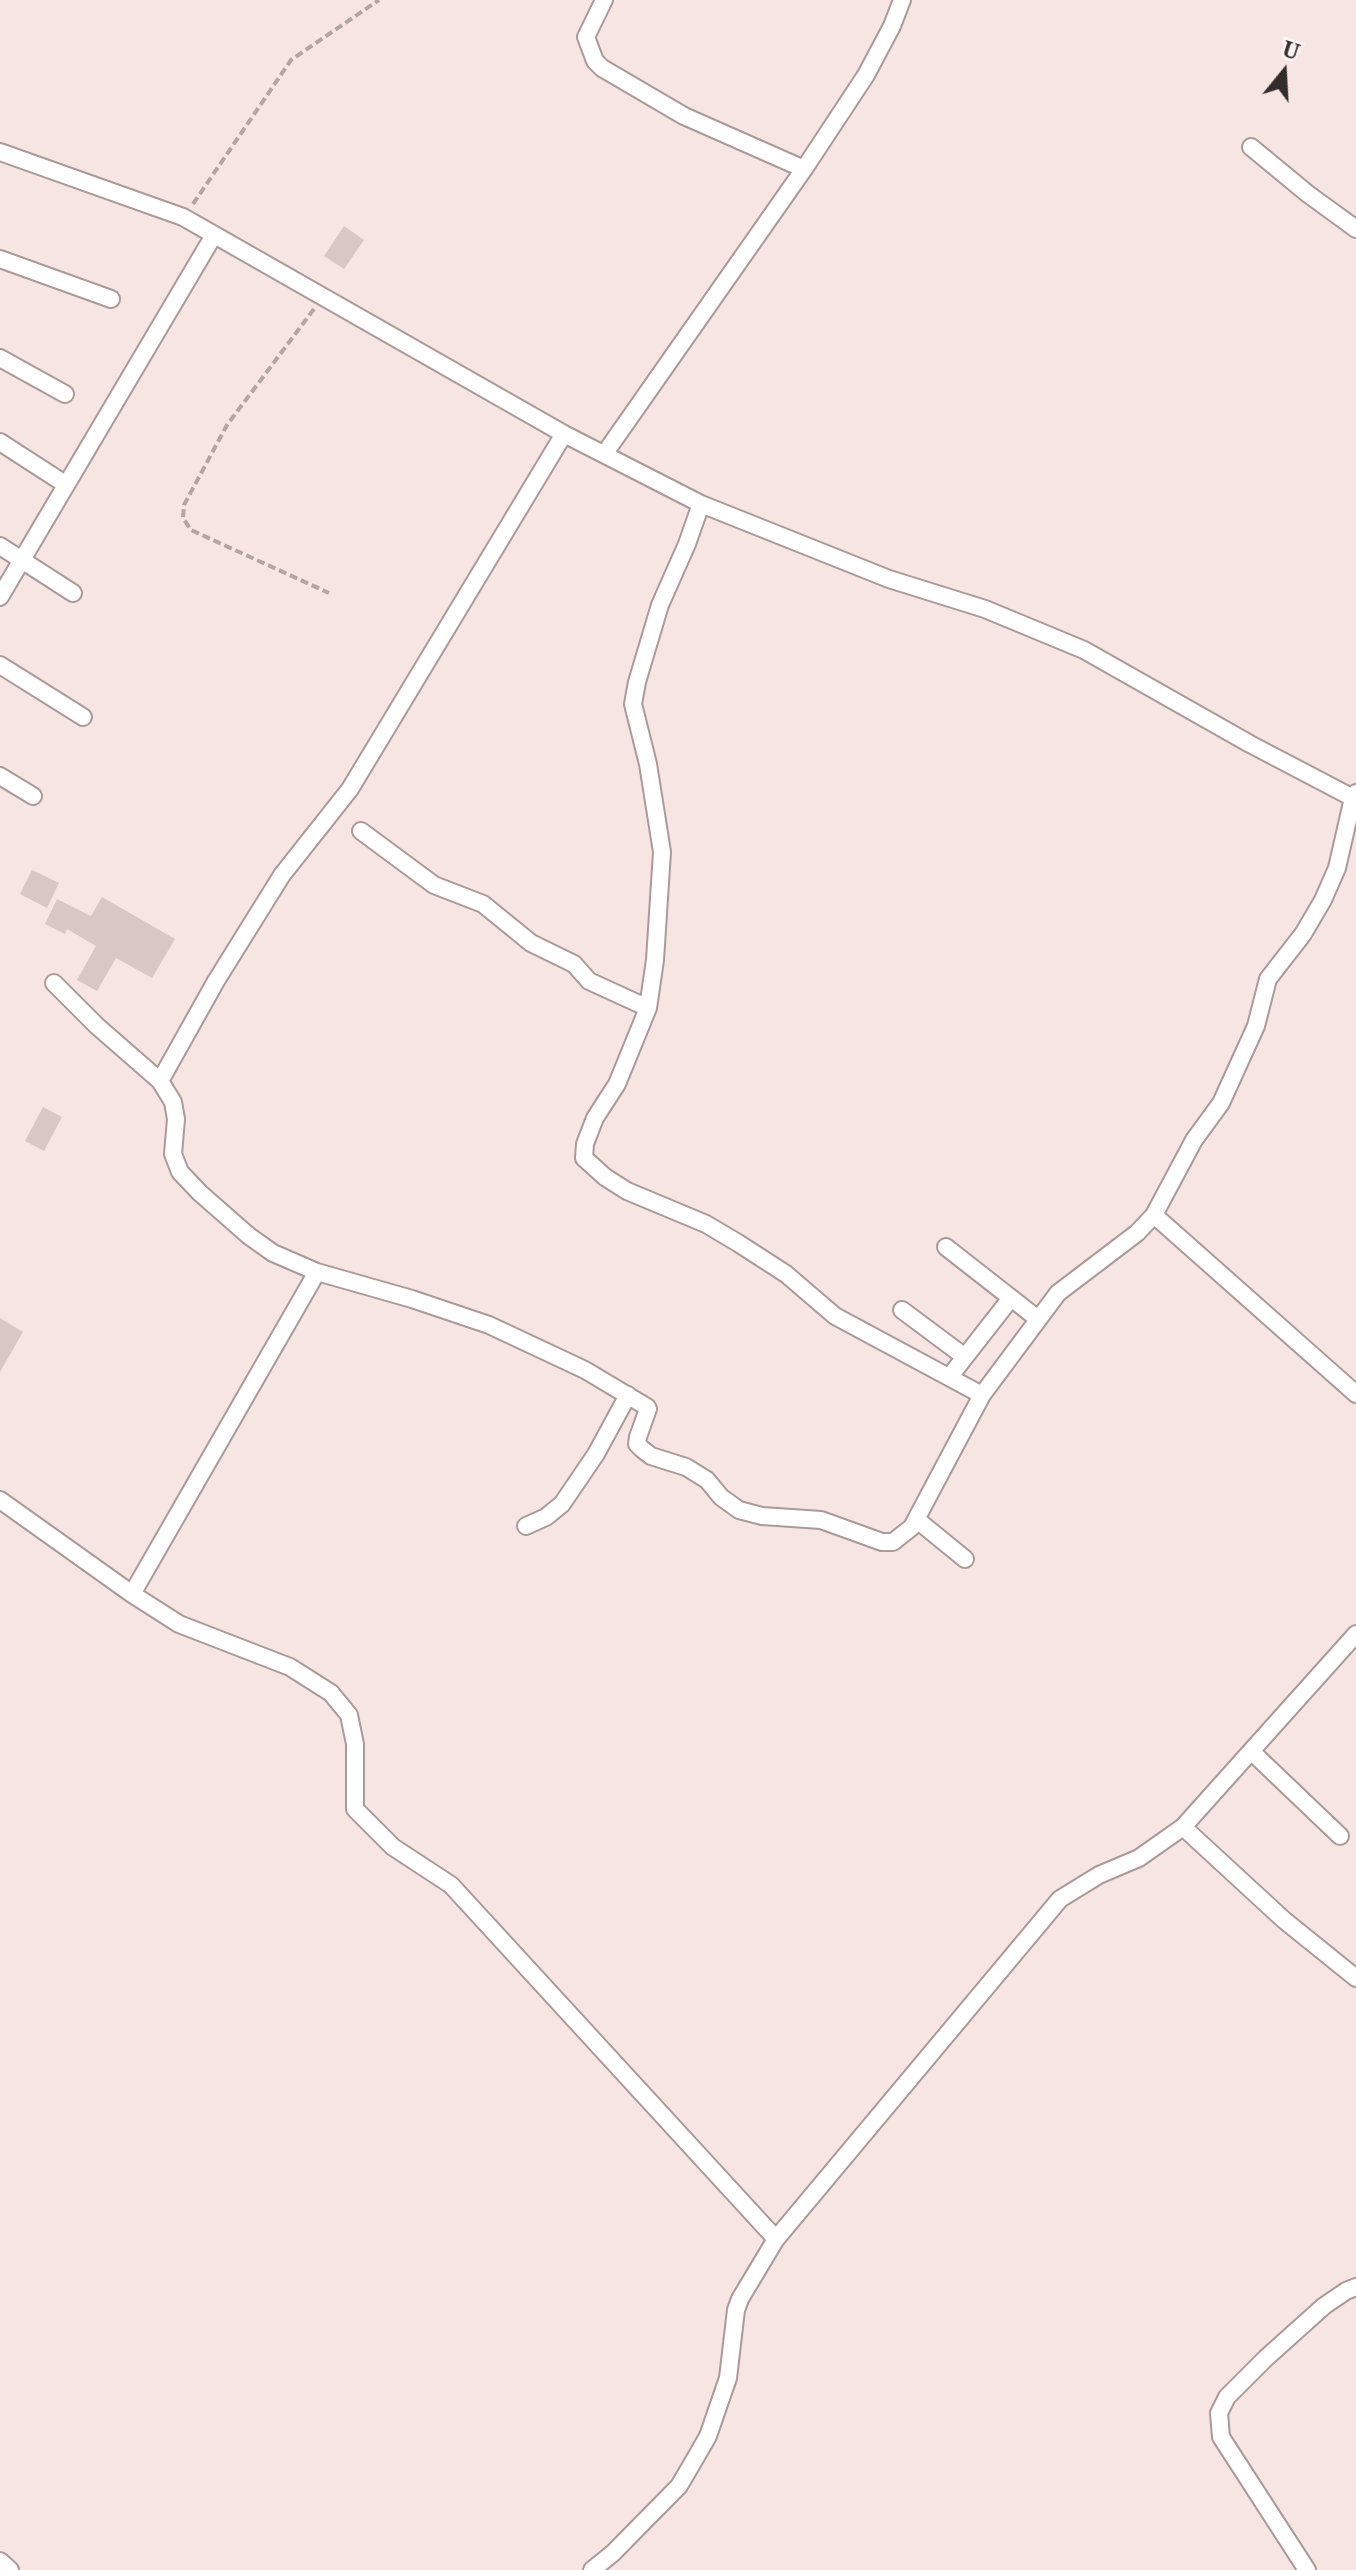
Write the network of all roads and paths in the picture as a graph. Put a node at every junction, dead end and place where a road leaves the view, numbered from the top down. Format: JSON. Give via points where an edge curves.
{"nodes":[{"id":1,"x":379,"y":0,"type":"edge"},
{"id":2,"x":604,"y":0,"type":"edge"},
{"id":3,"x":902,"y":0,"type":"edge"},
{"id":4,"x":1251,"y":147,"type":"dead end"},
{"id":5,"x":0,"y":152,"type":"edge"},
{"id":6,"x":804,"y":169,"type":"junction"},
{"id":7,"x":183,"y":217,"type":"junction"},
{"id":8,"x":1356,"y":229,"type":"edge"},
{"id":9,"x":214,"y":235,"type":"junction"},
{"id":10,"x":0,"y":259,"type":"edge"},
{"id":11,"x":323,"y":297,"type":"junction"},
{"id":12,"x":111,"y":299,"type":"dead end"},
{"id":13,"x":0,"y":358,"type":"edge"},
{"id":14,"x":65,"y":394,"type":"dead end"},
{"id":15,"x":564,"y":434,"type":"junction"},
{"id":16,"x":0,"y":442,"type":"edge"},
{"id":17,"x":605,"y":453,"type":"junction"},
{"id":18,"x":65,"y":484,"type":"junction"},
{"id":19,"x":701,"y":504,"type":"junction"},
{"id":20,"x":0,"y":546,"type":"edge"},
{"id":21,"x":23,"y":560,"type":"junction"},
{"id":22,"x":73,"y":593,"type":"dead end"},
{"id":23,"x":329,"y":593,"type":"dead end"},
{"id":24,"x":0,"y":597,"type":"edge"},
{"id":25,"x":0,"y":665,"type":"edge"},
{"id":26,"x":83,"y":717,"type":"dead end"},
{"id":27,"x":0,"y":776,"type":"edge"},
{"id":28,"x":33,"y":796,"type":"dead end"},
{"id":29,"x":1354,"y":796,"type":"edge"},
{"id":30,"x":361,"y":831,"type":"dead end"},
{"id":31,"x":54,"y":983,"type":"dead end"},
{"id":32,"x":648,"y":1008,"type":"junction"},
{"id":33,"x":160,"y":1081,"type":"junction"},
{"id":34,"x":1154,"y":1215,"type":"junction"},
{"id":35,"x":946,"y":1247,"type":"dead end"},
{"id":36,"x":317,"y":1272,"type":"junction"},
{"id":37,"x":1011,"y":1298,"type":"junction"},
{"id":38,"x":902,"y":1310,"type":"dead end"},
{"id":39,"x":1038,"y":1319,"type":"junction"},
{"id":40,"x":965,"y":1357,"type":"junction"},
{"id":41,"x":954,"y":1371,"type":"dead end"},
{"id":42,"x":1356,"y":1394,"type":"edge"},
{"id":43,"x":628,"y":1395,"type":"junction"},
{"id":44,"x":982,"y":1395,"type":"junction"},
{"id":45,"x":0,"y":1500,"type":"edge"},
{"id":46,"x":916,"y":1519,"type":"junction"},
{"id":47,"x":526,"y":1526,"type":"dead end"},
{"id":48,"x":965,"y":1559,"type":"dead end"},
{"id":49,"x":132,"y":1594,"type":"junction"},
{"id":50,"x":1356,"y":1634,"type":"edge"},
{"id":51,"x":1251,"y":1751,"type":"junction"},
{"id":52,"x":1183,"y":1827,"type":"junction"},
{"id":53,"x":1340,"y":1836,"type":"dead end"},
{"id":54,"x":1356,"y":1978,"type":"edge"},
{"id":55,"x":776,"y":2239,"type":"junction"},
{"id":56,"x":1356,"y":2287,"type":"edge"},
{"id":57,"x":0,"y":2561,"type":"edge"},
{"id":58,"x":10,"y":2570,"type":"edge"},
{"id":59,"x":592,"y":2570,"type":"edge"},
{"id":60,"x":1307,"y":2570,"type":"edge"}],
"edges":[{"from":1,"to":7,"type":"path","via":[[291,60]]},
{"from":2,"to":6,"type":"street","via":[[586,37],[602,68],[684,116]]},
{"from":3,"to":6,"type":"street","via":[[866,75]]},
{"from":4,"to":8,"type":"street"},
{"from":5,"to":7,"type":"street"},
{"from":6,"to":17,"type":"street"},
{"from":7,"to":9,"type":"street"},
{"from":9,"to":11,"type":"street"},
{"from":9,"to":18,"type":"street"},
{"from":10,"to":12,"type":"street"},
{"from":11,"to":15,"type":"street"},
{"from":11,"to":23,"type":"path","via":[[227,425],[184,505],[183,518],[191,530]]},
{"from":13,"to":14,"type":"street"},
{"from":15,"to":17,"type":"street"},
{"from":15,"to":33,"type":"street","via":[[350,789],[282,875]]},
{"from":16,"to":18,"type":"street"},
{"from":17,"to":19,"type":"street"},
{"from":18,"to":21,"type":"street"},
{"from":19,"to":29,"type":"street","via":[[1084,650]]},
{"from":19,"to":32,"type":"street","via":[[660,605],[633,704],[662,852]]},
{"from":20,"to":21,"type":"street"},
{"from":21,"to":22,"type":"street"},
{"from":21,"to":24,"type":"street"},
{"from":25,"to":26,"type":"street"},
{"from":27,"to":28,"type":"street"},
{"from":29,"to":34,"type":"street","via":[[1337,868],[1323,900],[1268,979],[1256,1026],[1221,1103],[1194,1140]]},
{"from":30,"to":32,"type":"street","via":[[434,885],[483,904],[531,943],[574,964],[589,981]]},
{"from":31,"to":33,"type":"street"},
{"from":32,"to":44,"type":"street","via":[[617,1084],[595,1118],[584,1158],[627,1191],[738,1243],[786,1274],[835,1316]]},
{"from":33,"to":36,"type":"street","via":[[173,1102],[173,1154],[180,1172],[249,1236]]},
{"from":34,"to":39,"type":"street","via":[[1058,1293]]},
{"from":34,"to":42,"type":"street"},
{"from":35,"to":37,"type":"street"},
{"from":36,"to":43,"type":"street","via":[[489,1325]]},
{"from":36,"to":49,"type":"street"},
{"from":37,"to":39,"type":"street"},
{"from":37,"to":40,"type":"street"},
{"from":38,"to":40,"type":"street"},
{"from":39,"to":44,"type":"street"},
{"from":40,"to":41,"type":"street"},
{"from":43,"to":46,"type":"street","via":[[648,1409],[637,1444],[651,1456],[707,1480],[739,1510],[828,1521],[882,1542],[905,1535]]},
{"from":43,"to":47,"type":"street","via":[[562,1504]]},
{"from":44,"to":46,"type":"street"},
{"from":45,"to":49,"type":"street"},
{"from":46,"to":48,"type":"street"},
{"from":49,"to":55,"type":"street","via":[[179,1624],[290,1667],[331,1693],[349,1715],[355,1744],[355,1809],[393,1847],[451,1885]]},
{"from":50,"to":51,"type":"street"},
{"from":51,"to":52,"type":"street"},
{"from":51,"to":53,"type":"street"},
{"from":52,"to":54,"type":"street"},
{"from":52,"to":55,"type":"street","via":[[1139,1858],[1060,1899]]},
{"from":55,"to":59,"type":"street","via":[[736,2310],[728,2378],[708,2436],[679,2486]]},
{"from":56,"to":60,"type":"street","via":[[1324,2306],[1266,2358],[1227,2397],[1219,2413],[1221,2437]]},
{"from":57,"to":58,"type":"street"}]}
